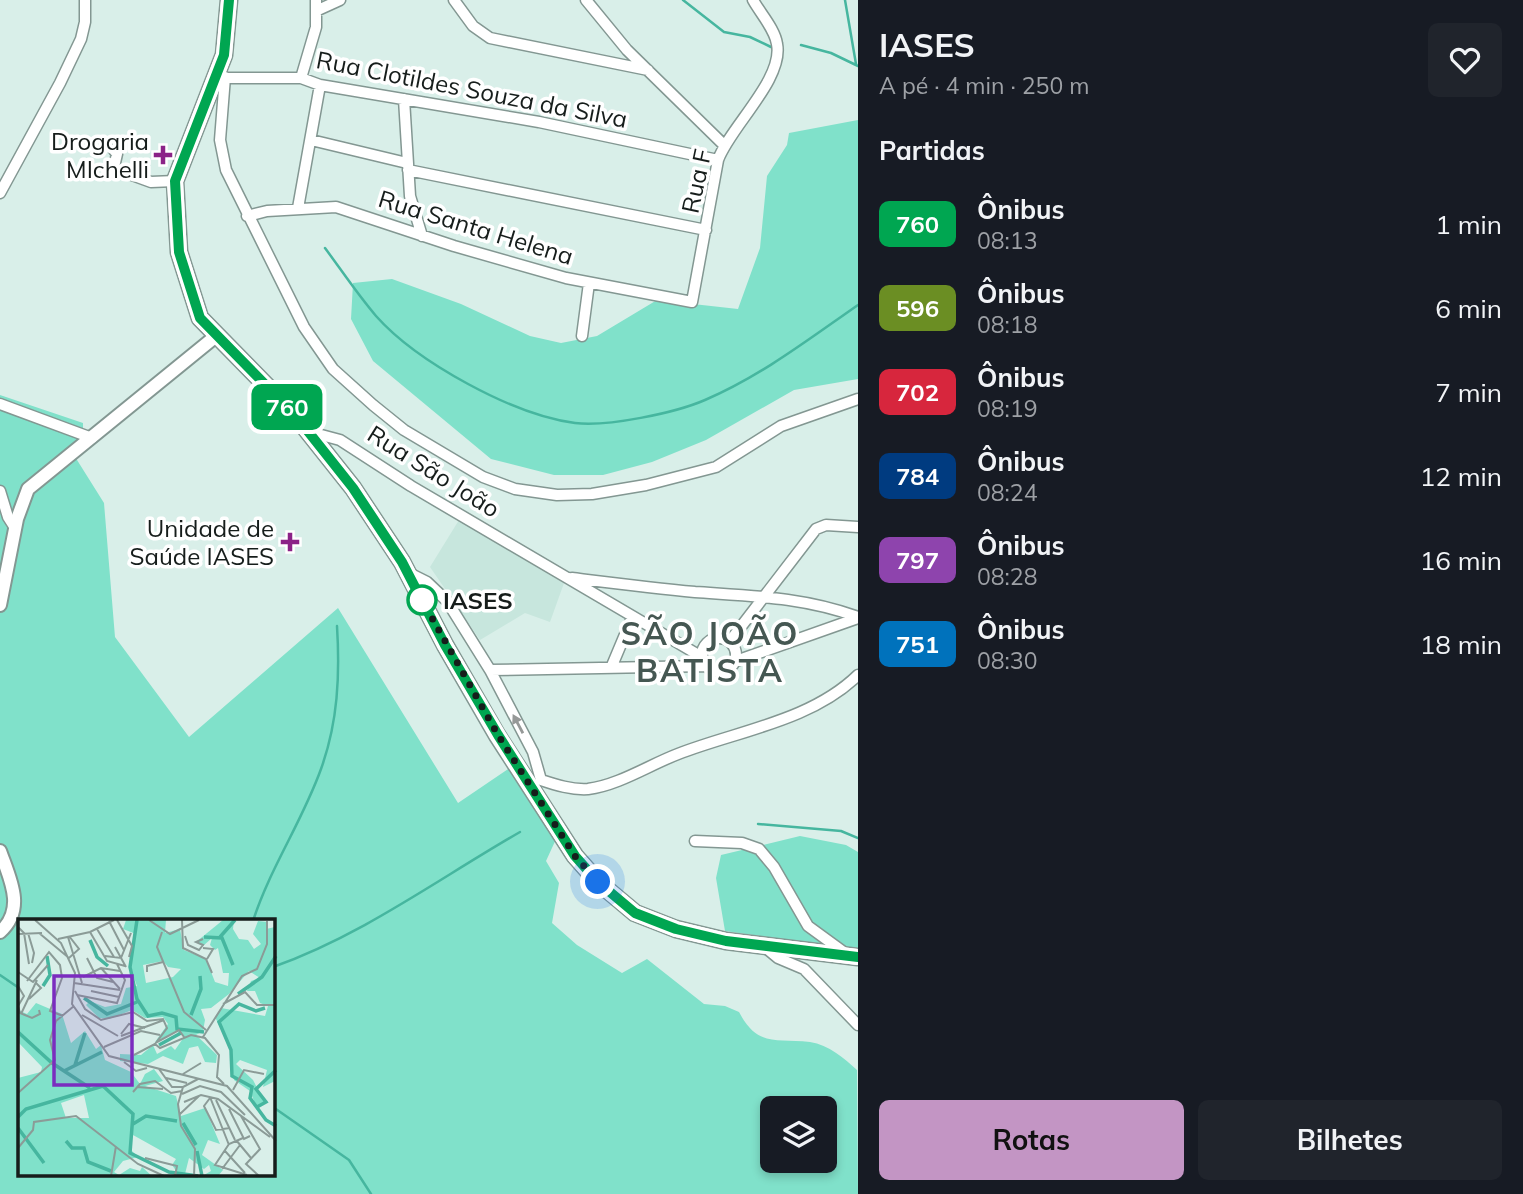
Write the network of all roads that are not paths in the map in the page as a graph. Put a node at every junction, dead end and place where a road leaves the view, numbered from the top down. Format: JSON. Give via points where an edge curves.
{"nodes":[{"id":1,"x":85,"y":0,"type":"edge"},
{"id":2,"x":229,"y":0,"type":"edge"},
{"id":3,"x":340,"y":0,"type":"edge"},
{"id":4,"x":454,"y":0,"type":"edge"},
{"id":5,"x":586,"y":0,"type":"edge"},
{"id":6,"x":753,"y":0,"type":"edge"},
{"id":7,"x":317,"y":5,"type":"edge"},
{"id":8,"x":648,"y":70,"type":"junction"},
{"id":9,"x":220,"y":78,"type":"junction"},
{"id":10,"x":301,"y":78,"type":"junction"},
{"id":11,"x":320,"y":85,"type":"junction"},
{"id":12,"x":404,"y":99,"type":"junction"},
{"id":13,"x":311,"y":140,"type":"junction"},
{"id":14,"x":724,"y":145,"type":"junction"},
{"id":15,"x":114,"y":150,"type":"dead end"},
{"id":16,"x":718,"y":160,"type":"junction"},
{"id":17,"x":407,"y":167,"type":"junction"},
{"id":18,"x":175,"y":181,"type":"junction"},
{"id":19,"x":0,"y":193,"type":"edge"},
{"id":20,"x":298,"y":208,"type":"junction"},
{"id":21,"x":247,"y":216,"type":"junction"},
{"id":22,"x":706,"y":230,"type":"junction"},
{"id":23,"x":422,"y":236,"type":"junction"},
{"id":24,"x":589,"y":283,"type":"junction"},
{"id":25,"x":692,"y":302,"type":"joint"},
{"id":26,"x":582,"y":335,"type":"dead end"},
{"id":27,"x":216,"y":336,"type":"junction"},
{"id":28,"x":858,"y":399,"type":"edge"},
{"id":29,"x":0,"y":404,"type":"edge"},
{"id":30,"x":309,"y":432,"type":"junction"},
{"id":31,"x":92,"y":438,"type":"junction"},
{"id":32,"x":0,"y":491,"type":"edge"},
{"id":33,"x":858,"y":527,"type":"edge"},
{"id":34,"x":15,"y":528,"type":"junction"},
{"id":35,"x":406,"y":571,"type":"junction"},
{"id":36,"x":568,"y":578,"type":"junction"},
{"id":37,"x":763,"y":595,"type":"junction"},
{"id":38,"x":0,"y":605,"type":"edge"},
{"id":39,"x":632,"y":618,"type":"junction"},
{"id":40,"x":858,"y":618,"type":"edge"},
{"id":41,"x":730,"y":641,"type":"junction"},
{"id":42,"x":736,"y":661,"type":"junction"},
{"id":43,"x":704,"y":662,"type":"junction"},
{"id":44,"x":611,"y":667,"type":"junction"},
{"id":45,"x":490,"y":670,"type":"junction"},
{"id":46,"x":858,"y":675,"type":"edge"},
{"id":47,"x":536,"y":784,"type":"junction"},
{"id":48,"x":695,"y":841,"type":"dead end"},
{"id":49,"x":0,"y":851,"type":"edge"},
{"id":50,"x":0,"y":932,"type":"edge"},
{"id":51,"x":763,"y":946,"type":"junction"},
{"id":52,"x":853,"y":956,"type":"edge"},
{"id":53,"x":858,"y":1025,"type":"edge"}],
"edges":[{"from":1,"to":19,"type":"street","via":[[85,22],[61,83]]},
{"from":2,"to":9,"type":"main road"},
{"from":3,"to":7,"type":"street"},
{"from":4,"to":8,"type":"street","via":[[473,26],[490,38]]},
{"from":5,"to":8,"type":"street"},
{"from":6,"to":14,"type":"street","name":"Rua F","via":[[776,40],[777,56],[771,74]]},
{"from":7,"to":10,"type":"street","via":[[312,48]]},
{"from":8,"to":14,"type":"street"},
{"from":9,"to":10,"type":"street","name":"Rua Clotildes Souza da Silva"},
{"from":9,"to":18,"type":"main road"},
{"from":9,"to":21,"type":"street","via":[[221,149]]},
{"from":10,"to":11,"type":"street","name":"Rua Clotildes Souza da Silva"},
{"from":11,"to":12,"type":"street","name":"Rua Clotildes Souza da Silva"},
{"from":11,"to":13,"type":"street"},
{"from":12,"to":16,"type":"street","name":"Rua Clotildes Souza da Silva"},
{"from":12,"to":17,"type":"street"},
{"from":13,"to":17,"type":"street"},
{"from":13,"to":20,"type":"street"},
{"from":14,"to":16,"type":"street","name":"Rua F"},
{"from":15,"to":18,"type":"street","via":[[118,170],[151,182]]},
{"from":16,"to":22,"type":"street","name":"Rua F"},
{"from":17,"to":22,"type":"street"},
{"from":17,"to":23,"type":"street"},
{"from":18,"to":27,"type":"main road","via":[[179,252],[195,307]]},
{"from":20,"to":21,"type":"street","name":"Rua Santa Helena"},
{"from":20,"to":23,"type":"street","name":"Rua Santa Helena","via":[[336,207]]},
{"from":21,"to":28,"type":"street","via":[[303,327],[348,384],[414,436],[483,477],[515,489],[575,496],[704,472],[781,426]]},
{"from":22,"to":25,"type":"street","name":"Rua F"},
{"from":23,"to":24,"type":"street","name":"Rua Santa Helena"},
{"from":24,"to":25,"type":"street","name":"Rua Santa Helena"},
{"from":24,"to":26,"type":"street"},
{"from":27,"to":30,"type":"main road"},
{"from":27,"to":31,"type":"street"},
{"from":29,"to":31,"type":"street"},
{"from":30,"to":35,"type":"main road","via":[[353,488]]},
{"from":30,"to":36,"type":"street","name":"Rua São João","via":[[340,440]]},
{"from":31,"to":34,"type":"street","via":[[33,482]]},
{"from":32,"to":34,"type":"street"},
{"from":33,"to":37,"type":"street","via":[[820,525]]},
{"from":34,"to":38,"type":"street"},
{"from":35,"to":45,"type":"street","via":[[427,582],[447,601]]},
{"from":35,"to":47,"type":"main road","via":[[478,704]]},
{"from":36,"to":37,"type":"street"},
{"from":36,"to":39,"type":"street","name":"Rua São João"},
{"from":37,"to":40,"type":"street","via":[[805,601]]},
{"from":37,"to":41,"type":"street"},
{"from":39,"to":43,"type":"street","name":"Rua São João"},
{"from":39,"to":44,"type":"street"},
{"from":40,"to":42,"type":"street"},
{"from":41,"to":42,"type":"street"},
{"from":41,"to":43,"type":"street","via":[[710,640]]},
{"from":42,"to":43,"type":"street","via":[[719,672]]},
{"from":43,"to":44,"type":"street"},
{"from":44,"to":45,"type":"street"},
{"from":47,"to":45,"type":"street","one_way":true,"via":[[533,752]]},
{"from":46,"to":47,"type":"street","via":[[814,706],[598,787]]},
{"from":47,"to":51,"type":"main road","via":[[575,856],[624,905],[676,929]]},
{"from":48,"to":52,"type":"street","via":[[742,843],[759,849],[808,926]]},
{"from":49,"to":50,"type":"street","via":[[15,901],[12,918]]},
{"from":51,"to":52,"type":"main road"},
{"from":51,"to":53,"type":"street","via":[[804,970]]}]}
